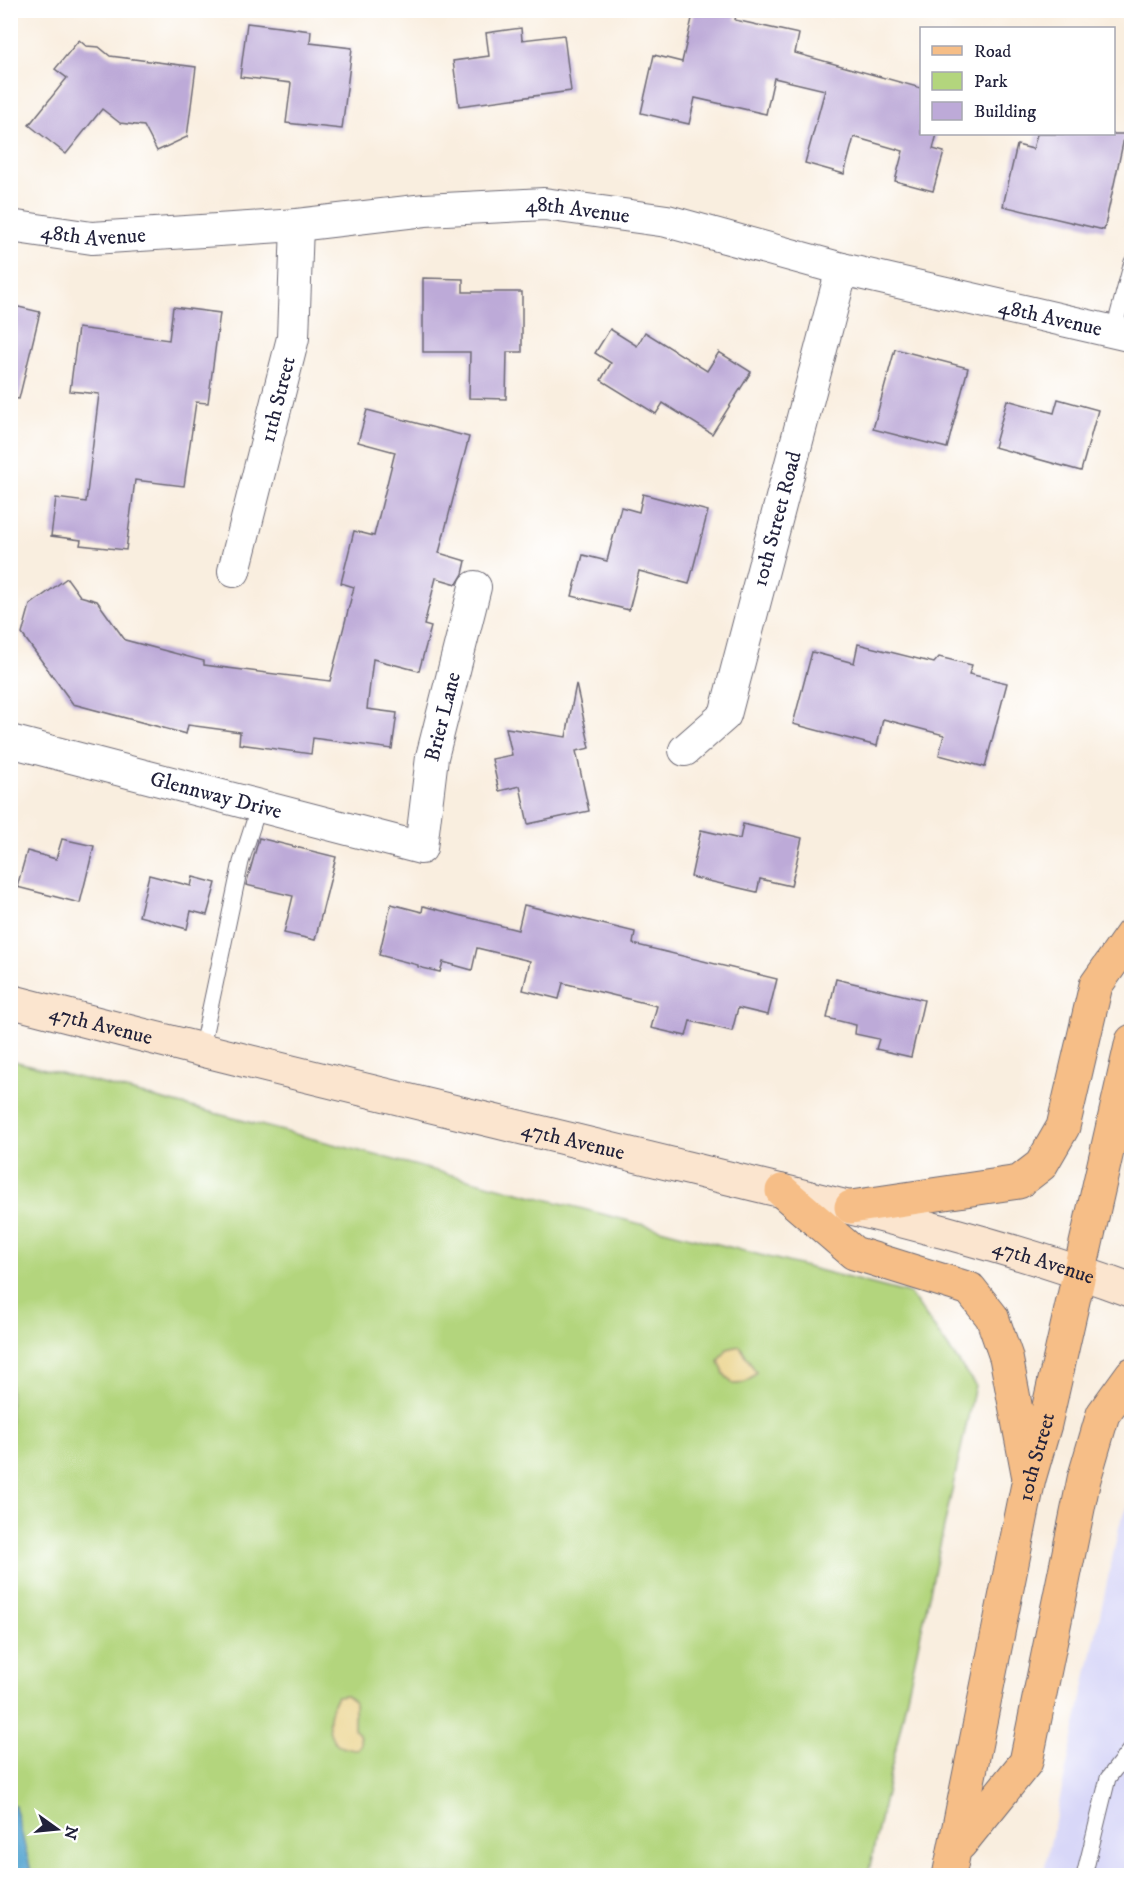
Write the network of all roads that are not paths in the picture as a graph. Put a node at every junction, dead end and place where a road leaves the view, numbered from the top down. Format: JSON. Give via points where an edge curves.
{"nodes":[{"id":1,"x":297,"y":225,"type":"junction"},
{"id":2,"x":10,"y":226,"type":"edge"},
{"id":3,"x":1131,"y":262,"type":"edge"},
{"id":4,"x":842,"y":269,"type":"junction"},
{"id":5,"x":1122,"y":334,"type":"edge"},
{"id":6,"x":234,"y":572,"type":"dead end"},
{"id":7,"x":475,"y":587,"type":"dead end"},
{"id":8,"x":10,"y":741,"type":"edge"},
{"id":9,"x":685,"y":750,"type":"dead end"},
{"id":10,"x":259,"y":806,"type":"junction"},
{"id":11,"x":421,"y":848,"type":"joint"},
{"id":12,"x":1131,"y":934,"type":"edge"},
{"id":13,"x":10,"y":1001,"type":"edge"},
{"id":14,"x":1131,"y":1041,"type":"edge"},
{"id":15,"x":201,"y":1051,"type":"junction"},
{"id":16,"x":782,"y":1191,"type":"junction"},
{"id":17,"x":851,"y":1207,"type":"junction"},
{"id":18,"x":1080,"y":1272,"type":"junction"},
{"id":19,"x":1131,"y":1292,"type":"edge"},
{"id":20,"x":1131,"y":1374,"type":"edge"},
{"id":21,"x":1029,"y":1479,"type":"junction"},
{"id":22,"x":1131,"y":1747,"type":"edge"},
{"id":23,"x":951,"y":1868,"type":"edge"},
{"id":24,"x":1084,"y":1875,"type":"edge"}],
"edges":[{"from":1,"to":2,"type":"street","name":"48th Avenue","via":[[92,238]]},
{"from":1,"to":4,"type":"street","name":"48th Avenue","via":[[425,210],[544,204],[667,221]]},
{"from":1,"to":6,"type":"street","name":"11th Street","via":[[293,338]]},
{"from":3,"to":5,"type":"lane"},
{"from":4,"to":5,"type":"street","name":"48th Avenue"},
{"from":4,"to":9,"type":"street","name":"10th Street Road","via":[[725,715]]},
{"from":7,"to":11,"type":"street","name":"Brier Lane","via":[[432,757]]},
{"from":8,"to":10,"type":"street","name":"Glennway Drive"},
{"from":10,"to":11,"type":"street","name":"Glennway Drive"},
{"from":10,"to":15,"type":"lane","via":[[241,862]]},
{"from":12,"to":17,"type":"main road","via":[[1096,985],[1063,1127],[1041,1165],[1019,1182]]},
{"from":13,"to":15,"type":"main road","name":"47th Avenue"},
{"from":14,"to":18,"type":"main road","name":"10th Street"},
{"from":15,"to":16,"type":"main road","name":"47th Avenue"},
{"from":16,"to":17,"type":"main road","name":"47th Avenue"},
{"from":16,"to":21,"type":"main road","via":[[854,1253],[970,1289],[992,1317],[1006,1357]]},
{"from":17,"to":18,"type":"main road","name":"47th Avenue"},
{"from":18,"to":19,"type":"main road","name":"47th Avenue"},
{"from":18,"to":21,"type":"main road","name":"10th Street"},
{"from":20,"to":23,"type":"main road","via":[[1103,1414],[1084,1479],[1026,1762]]},
{"from":21,"to":23,"type":"main road","name":"10th Street"},
{"from":22,"to":24,"type":"lane","via":[[1108,1778]]}]}
